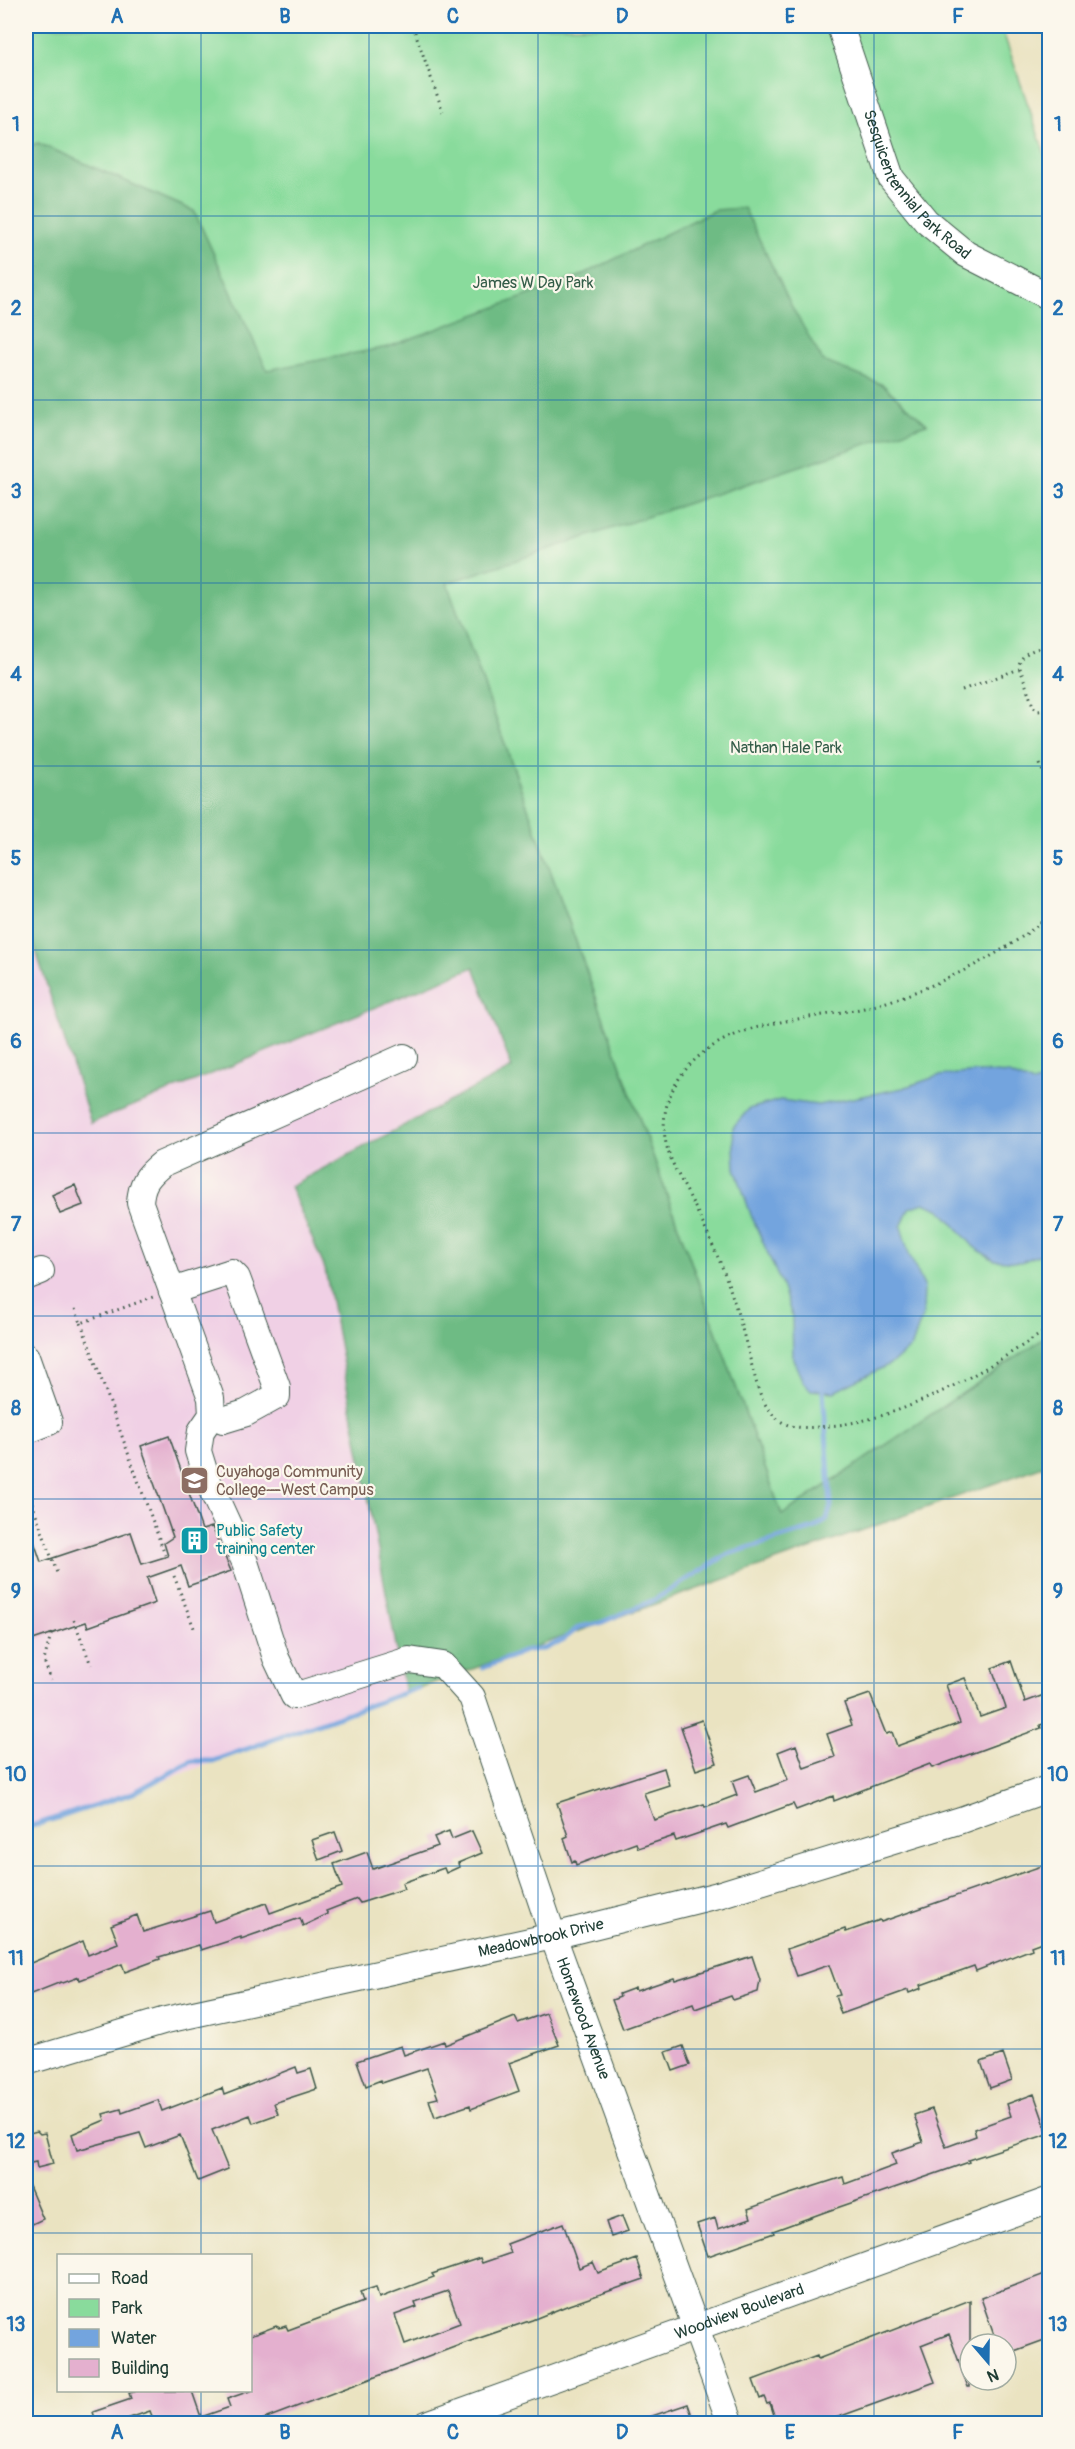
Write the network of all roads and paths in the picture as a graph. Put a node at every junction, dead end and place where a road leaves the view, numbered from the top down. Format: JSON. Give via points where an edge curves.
{"nodes":[{"id":1,"x":413,"y":26,"type":"edge"},
{"id":2,"x":840,"y":26,"type":"edge"},
{"id":3,"x":443,"y":112,"type":"dead end"},
{"id":4,"x":1050,"y":297,"type":"edge"},
{"id":5,"x":1050,"y":645,"type":"edge"},
{"id":6,"x":1020,"y":669,"type":"junction"},
{"id":7,"x":962,"y":690,"type":"dead end"},
{"id":8,"x":1050,"y":710,"type":"edge"},
{"id":9,"x":1040,"y":764,"type":"dead end"},
{"id":10,"x":1050,"y":791,"type":"edge"},
{"id":11,"x":1050,"y":914,"type":"edge"},
{"id":12,"x":404,"y":1057,"type":"dead end"},
{"id":13,"x":172,"y":1291,"type":"junction"},
{"id":14,"x":75,"y":1309,"type":"dead end"},
{"id":15,"x":81,"y":1323,"type":"junction"},
{"id":16,"x":1050,"y":1328,"type":"edge"},
{"id":17,"x":26,"y":1357,"type":"edge"},
{"id":18,"x":212,"y":1415,"type":"junction"},
{"id":19,"x":26,"y":1431,"type":"edge"},
{"id":20,"x":26,"y":1486,"type":"edge"},
{"id":21,"x":165,"y":1555,"type":"dead end"},
{"id":22,"x":57,"y":1573,"type":"dead end"},
{"id":23,"x":174,"y":1576,"type":"dead end"},
{"id":24,"x":74,"y":1620,"type":"dead end"},
{"id":25,"x":194,"y":1628,"type":"dead end"},
{"id":26,"x":51,"y":1634,"type":"dead end"},
{"id":27,"x":91,"y":1665,"type":"dead end"},
{"id":28,"x":51,"y":1680,"type":"dead end"},
{"id":29,"x":1050,"y":1788,"type":"edge"},
{"id":30,"x":553,"y":1936,"type":"junction"},
{"id":31,"x":26,"y":2062,"type":"edge"},
{"id":32,"x":1050,"y":2200,"type":"edge"},
{"id":33,"x":695,"y":2326,"type":"junction"},
{"id":34,"x":427,"y":2424,"type":"edge"},
{"id":35,"x":730,"y":2424,"type":"edge"}],
"edges":[{"from":1,"to":3,"type":"path"},
{"from":2,"to":4,"type":"street","name":"Sesquicentennial Park Road","via":[[891,178],[926,221],[966,254]]},
{"from":5,"to":6,"type":"path","via":[[1023,655]]},
{"from":6,"to":7,"type":"path"},
{"from":6,"to":8,"type":"path","via":[[1035,709]]},
{"from":9,"to":10,"type":"path"},
{"from":11,"to":16,"type":"path","via":[[984,959],[915,992],[870,1006],[733,1035],[681,1076],[667,1100],[664,1115],[668,1152],[720,1263],[762,1400],[777,1418],[789,1425],[809,1428],[868,1421],[908,1407]]},
{"from":12,"to":13,"type":"street","via":[[162,1164],[147,1176],[140,1203]]},
{"from":13,"to":15,"type":"path"},
{"from":13,"to":18,"type":"street","via":[[212,1398]]},
{"from":13,"to":18,"type":"street","via":[[231,1272],[237,1278],[277,1387],[277,1396],[246,1413],[223,1420]]},
{"from":14,"to":15,"type":"path"},
{"from":15,"to":21,"type":"path"},
{"from":17,"to":19,"type":"street","via":[[49,1422]]},
{"from":18,"to":30,"type":"street","name":"Homewood Avenue","via":[[201,1431],[198,1451],[245,1562],[276,1658],[294,1696],[409,1660],[443,1665],[472,1697]]},
{"from":20,"to":22,"type":"path"},
{"from":23,"to":25,"type":"path"},
{"from":24,"to":27,"type":"path"},
{"from":26,"to":28,"type":"path","via":[[44,1660]]},
{"from":29,"to":30,"type":"street","name":"Meadowbrook Drive","via":[[718,1895]]},
{"from":30,"to":31,"type":"street","name":"Meadowbrook Drive","via":[[166,2020]]},
{"from":30,"to":33,"type":"street","name":"Homewood Avenue"},
{"from":32,"to":33,"type":"street","name":"Woodview Boulevard"},
{"from":33,"to":34,"type":"street","name":"Woodview Boulevard"},
{"from":33,"to":35,"type":"street","name":"Homewood Avenue"}]}
